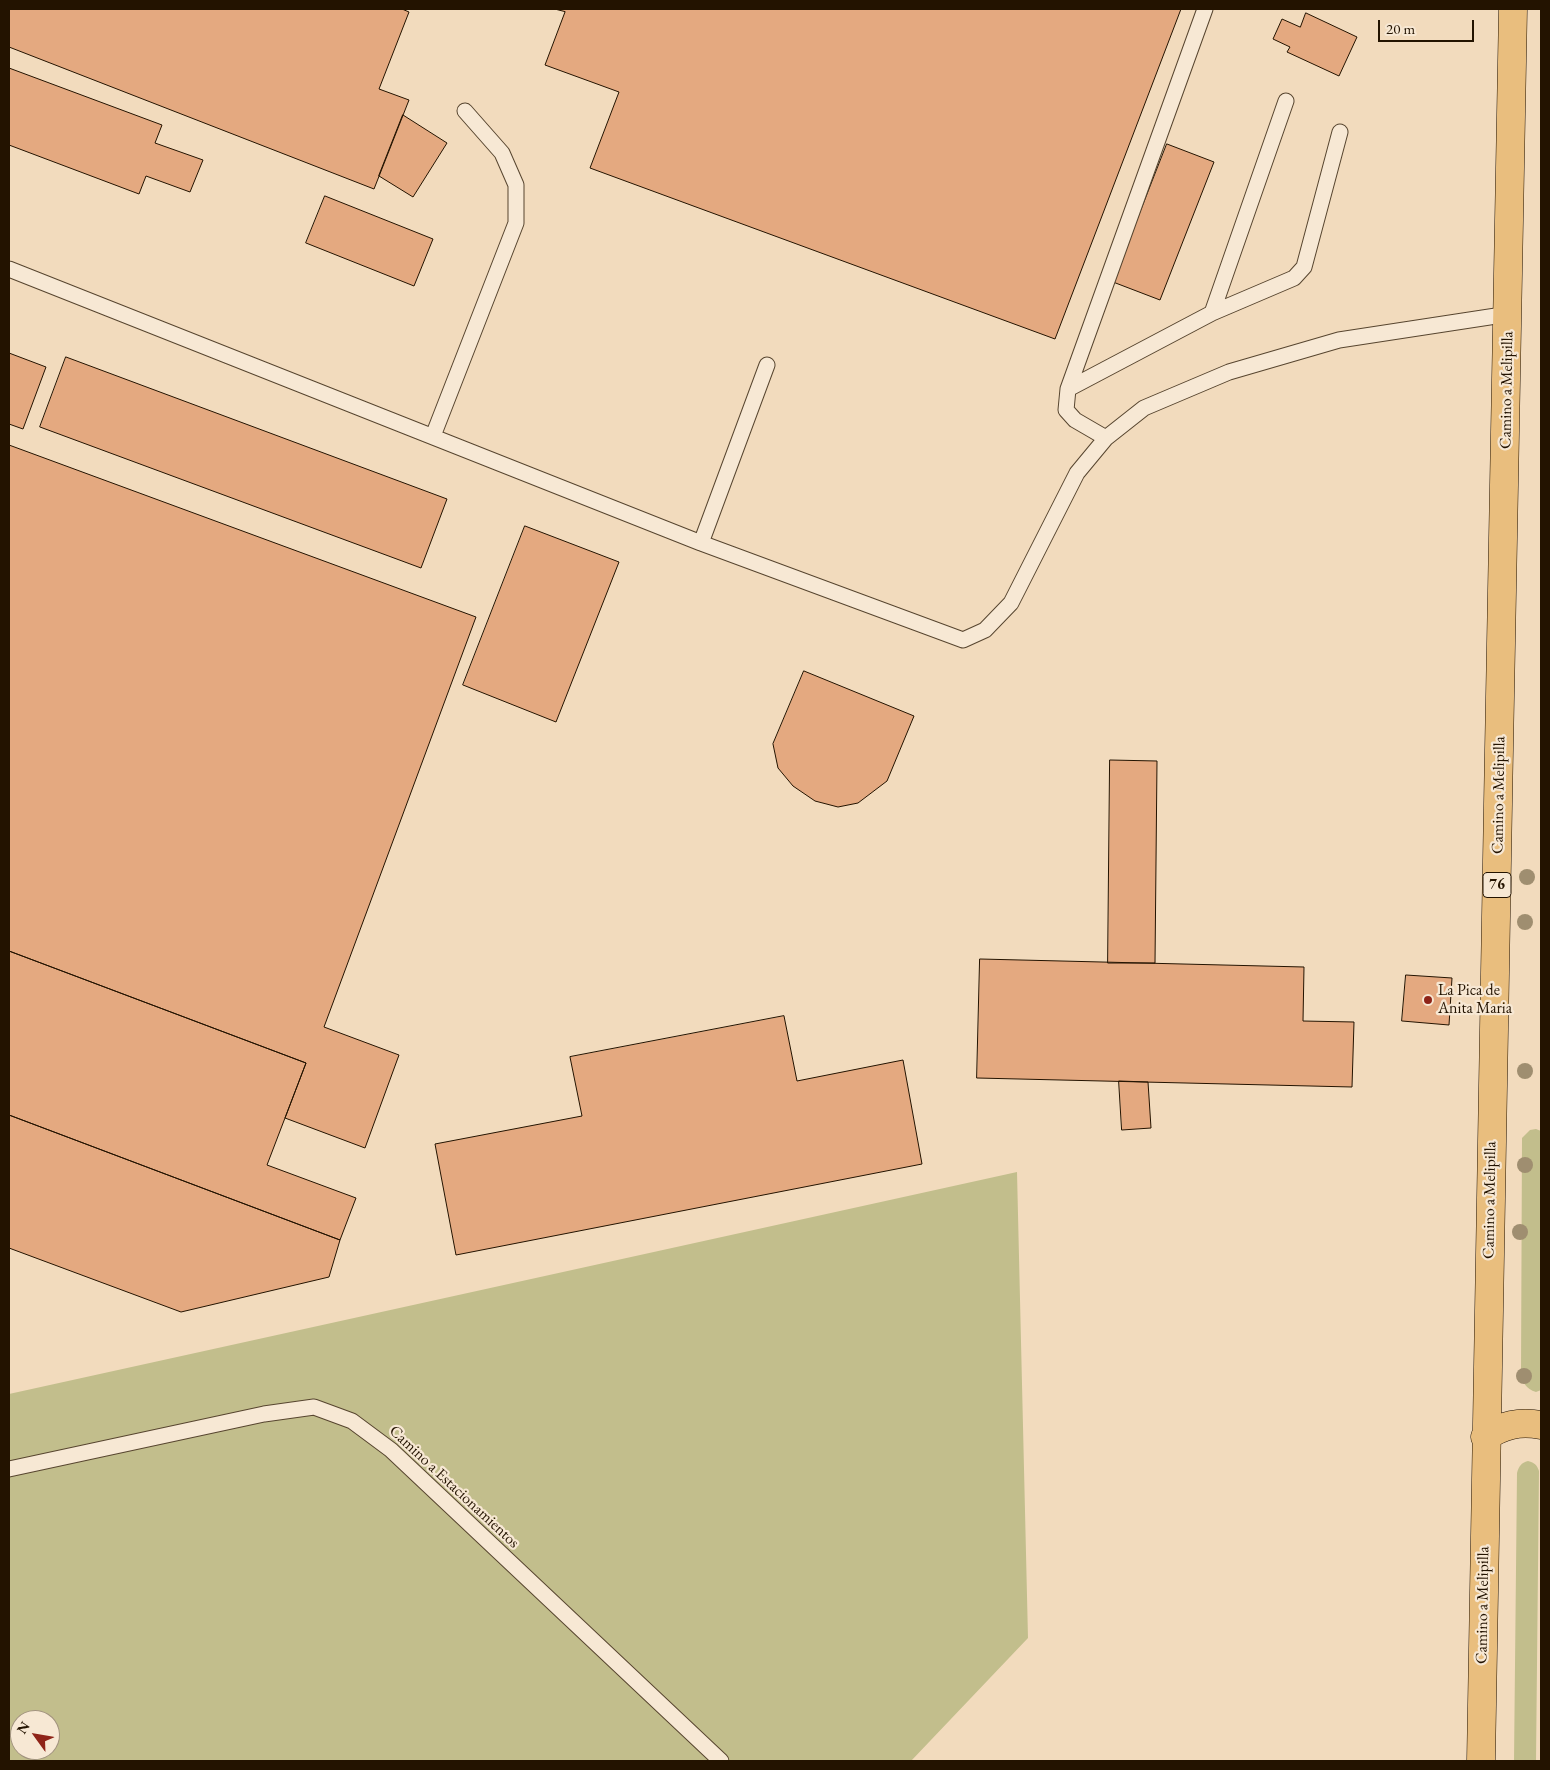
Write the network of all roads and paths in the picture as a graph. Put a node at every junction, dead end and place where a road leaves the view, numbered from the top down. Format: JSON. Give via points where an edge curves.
{"nodes":[{"id":1,"x":1205,"y":9,"type":"edge"},
{"id":2,"x":1513,"y":9,"type":"edge"},
{"id":3,"x":1286,"y":101,"type":"dead end"},
{"id":4,"x":465,"y":111,"type":"dead end"},
{"id":5,"x":1340,"y":132,"type":"dead end"},
{"id":6,"x":9,"y":270,"type":"edge"},
{"id":7,"x":1212,"y":312,"type":"junction"},
{"id":8,"x":1508,"y":314,"type":"junction"},
{"id":9,"x":767,"y":365,"type":"dead end"},
{"id":10,"x":1068,"y":389,"type":"junction"},
{"id":11,"x":433,"y":436,"type":"junction"},
{"id":12,"x":1106,"y":438,"type":"junction"},
{"id":13,"x":701,"y":543,"type":"junction"},
{"id":14,"x":1541,"y":1425,"type":"edge"},
{"id":15,"x":1485,"y":1437,"type":"junction"},
{"id":16,"x":9,"y":1469,"type":"edge"},
{"id":17,"x":721,"y":1761,"type":"edge"},
{"id":18,"x":1481,"y":1761,"type":"edge"}],
"edges":[{"from":1,"to":10,"type":"lane"},
{"from":2,"to":8,"type":"main road","name":"Camino a Melipilla","number":"76"},
{"from":3,"to":7,"type":"lane"},
{"from":4,"to":11,"type":"lane","via":[[502,153],[516,185],[516,223]]},
{"from":5,"to":7,"type":"lane","via":[[1304,267],[1294,278]]},
{"from":6,"to":11,"type":"lane"},
{"from":7,"to":10,"type":"lane"},
{"from":8,"to":12,"type":"lane","via":[[1339,340],[1229,372],[1144,408]]},
{"from":8,"to":15,"type":"main road","name":"Camino a Melipilla","number":"76"},
{"from":9,"to":13,"type":"lane"},
{"from":10,"to":12,"type":"lane","via":[[1066,410],[1075,420]]},
{"from":11,"to":13,"type":"lane"},
{"from":12,"to":13,"type":"lane","via":[[1076,473],[1011,603],[985,630],[963,640]]},
{"from":14,"to":15,"type":"main road","via":[[1511,1424]]},
{"from":15,"to":18,"type":"main road","name":"Camino a Melipilla","number":"76"},
{"from":16,"to":17,"type":"lane","name":"Camino a Estacionamientos","via":[[264,1414],[314,1407],[352,1421],[391,1450]]}]}
